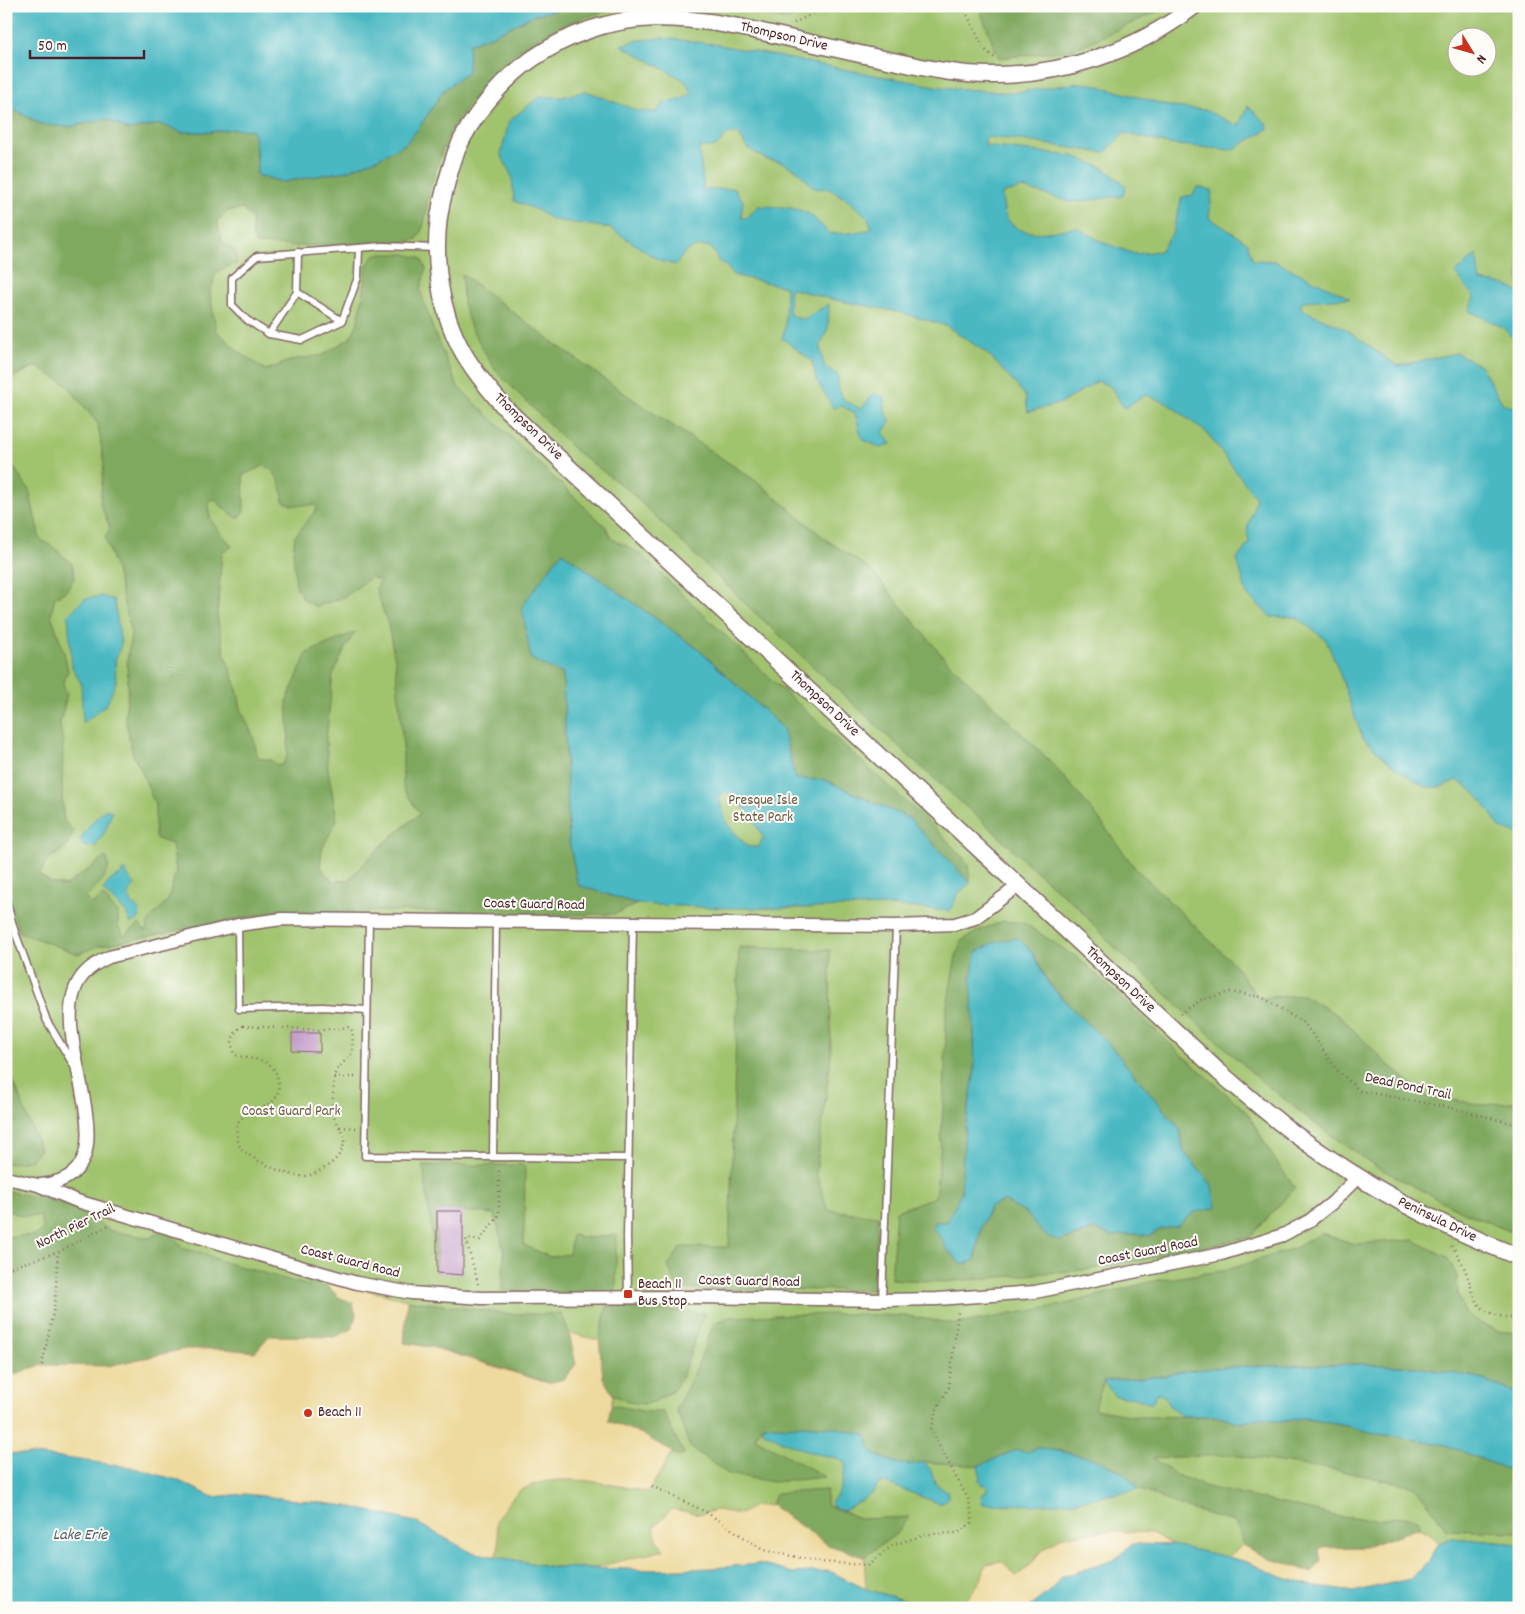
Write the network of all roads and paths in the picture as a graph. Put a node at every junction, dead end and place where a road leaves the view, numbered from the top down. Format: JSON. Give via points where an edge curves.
{"nodes":[{"id":1,"x":828,"y":6,"type":"edge"},
{"id":2,"x":963,"y":6,"type":"edge"},
{"id":3,"x":1194,"y":6,"type":"edge"},
{"id":4,"x":790,"y":25,"type":"dead end"},
{"id":5,"x":997,"y":60,"type":"dead end"},
{"id":6,"x":359,"y":248,"type":"junction"},
{"id":7,"x":437,"y":248,"type":"junction"},
{"id":8,"x":298,"y":252,"type":"junction"},
{"id":9,"x":297,"y":292,"type":"junction"},
{"id":10,"x":342,"y":321,"type":"junction"},
{"id":11,"x":269,"y":334,"type":"junction"},
{"id":12,"x":1018,"y":886,"type":"junction"},
{"id":13,"x":6,"y":900,"type":"edge"},
{"id":14,"x":369,"y":920,"type":"junction"},
{"id":15,"x":496,"y":921,"type":"junction"},
{"id":16,"x":632,"y":923,"type":"junction"},
{"id":17,"x":238,"y":925,"type":"junction"},
{"id":18,"x":896,"y":926,"type":"junction"},
{"id":19,"x":366,"y":1010,"type":"junction"},
{"id":20,"x":1166,"y":1023,"type":"junction"},
{"id":21,"x":77,"y":1071,"type":"junction"},
{"id":22,"x":334,"y":1076,"type":"junction"},
{"id":23,"x":362,"y":1078,"type":"dead end"},
{"id":24,"x":1519,"y":1125,"type":"edge"},
{"id":25,"x":340,"y":1127,"type":"junction"},
{"id":26,"x":360,"y":1128,"type":"dead end"},
{"id":27,"x":496,"y":1156,"type":"junction"},
{"id":28,"x":628,"y":1158,"type":"junction"},
{"id":29,"x":1358,"y":1177,"type":"junction"},
{"id":30,"x":6,"y":1178,"type":"edge"},
{"id":31,"x":38,"y":1185,"type":"junction"},
{"id":32,"x":128,"y":1215,"type":"junction"},
{"id":33,"x":1449,"y":1244,"type":"dead end"},
{"id":34,"x":58,"y":1252,"type":"junction"},
{"id":35,"x":1519,"y":1257,"type":"edge"},
{"id":36,"x":6,"y":1269,"type":"edge"},
{"id":37,"x":628,"y":1297,"type":"junction"},
{"id":38,"x":482,"y":1298,"type":"junction"},
{"id":39,"x":960,"y":1298,"type":"junction"},
{"id":40,"x":882,"y":1300,"type":"junction"},
{"id":41,"x":1519,"y":1319,"type":"edge"},
{"id":42,"x":42,"y":1365,"type":"dead end"},
{"id":43,"x":652,"y":1486,"type":"dead end"}],
"edges":[{"from":1,"to":4,"type":"path"},
{"from":2,"to":5,"type":"path","via":[[984,49]]},
{"from":3,"to":7,"type":"street","name":"Thompson Drive","via":[[1156,32],[1100,57],[1056,69],[991,76],[925,68],[739,27],[680,18],[622,21],[579,34],[556,44],[505,81],[464,135],[443,194]]},
{"from":6,"to":7,"type":"lane"},
{"from":6,"to":8,"type":"lane"},
{"from":6,"to":10,"type":"lane","via":[[358,277]]},
{"from":7,"to":12,"type":"street","name":"Thompson Drive","via":[[440,287],[452,330],[475,371],[507,410]]},
{"from":8,"to":9,"type":"lane"},
{"from":8,"to":11,"type":"lane","via":[[256,256],[232,278],[232,305],[247,320]]},
{"from":9,"to":10,"type":"lane"},
{"from":9,"to":11,"type":"lane"},
{"from":10,"to":11,"type":"lane","via":[[302,340]]},
{"from":12,"to":18,"type":"street","name":"Coast Guard Road","via":[[975,918],[956,924]]},
{"from":12,"to":20,"type":"street","name":"Thompson Drive"},
{"from":13,"to":21,"type":"lane","via":[[48,1021]]},
{"from":14,"to":15,"type":"street","name":"Coast Guard Road"},
{"from":14,"to":17,"type":"street","name":"Coast Guard Road","via":[[282,919]]},
{"from":14,"to":19,"type":"lane"},
{"from":15,"to":16,"type":"street","name":"Coast Guard Road"},
{"from":15,"to":27,"type":"lane"},
{"from":16,"to":18,"type":"street","name":"Coast Guard Road"},
{"from":16,"to":28,"type":"lane"},
{"from":17,"to":19,"type":"lane","via":[[239,1009],[323,1007]]},
{"from":17,"to":21,"type":"street","name":"Coast Guard Road","via":[[109,957],[94,965],[83,975],[74,992],[70,1020]]},
{"from":18,"to":40,"type":"lane"},
{"from":19,"to":27,"type":"lane","via":[[365,1156]]},
{"from":20,"to":24,"type":"path","name":"Dead Pond Trail","via":[[1201,1000],[1230,992],[1262,997],[1305,1024],[1336,1069],[1360,1091],[1452,1108]]},
{"from":20,"to":29,"type":"street","name":"Thompson Drive","via":[[1267,1112]]},
{"from":21,"to":31,"type":"street","name":"Coast Guard Road","via":[[89,1134],[87,1150],[82,1164],[64,1180]]},
{"from":22,"to":23,"type":"path"},
{"from":22,"to":25,"type":"path","via":[[333,1113]]},
{"from":22,"to":25,"type":"path","via":[[352,1053],[353,1032],[349,1027],[322,1030],[243,1026],[232,1039],[234,1054],[270,1065],[279,1086],[276,1096],[265,1108],[242,1117],[238,1122],[240,1148],[246,1154],[288,1173],[307,1176],[322,1171],[340,1152],[344,1144]]},
{"from":25,"to":26,"type":"path"},
{"from":27,"to":28,"type":"lane"},
{"from":27,"to":38,"type":"path","via":[[498,1216],[480,1240],[466,1239]]},
{"from":28,"to":37,"type":"lane"},
{"from":29,"to":35,"type":"street","name":"Peninsula Drive","via":[[1397,1201]]},
{"from":29,"to":39,"type":"street","name":"Coast Guard Road","via":[[1309,1221],[1283,1235],[1250,1246],[1035,1292]]},
{"from":30,"to":31,"type":"street","name":"Coast Guard Road"},
{"from":31,"to":32,"type":"street","name":"Coast Guard Road","via":[[78,1201]]},
{"from":32,"to":34,"type":"path","name":"North Pier Trail"},
{"from":32,"to":38,"type":"street","name":"Coast Guard Road","via":[[357,1283],[444,1297]]},
{"from":33,"to":41,"type":"path","via":[[1464,1266],[1479,1305],[1489,1314]]},
{"from":34,"to":36,"type":"path","name":"North Pier Trail"},
{"from":34,"to":42,"type":"path","via":[[55,1303]]},
{"from":37,"to":38,"type":"street","name":"Coast Guard Road"},
{"from":37,"to":40,"type":"street","name":"Coast Guard Road"},
{"from":39,"to":40,"type":"street","name":"Coast Guard Road"},
{"from":39,"to":43,"type":"path","via":[[949,1387],[937,1409],[931,1430],[969,1501],[973,1522],[958,1533],[928,1534],[893,1545],[868,1565],[820,1562],[763,1550],[706,1512]]}]}
